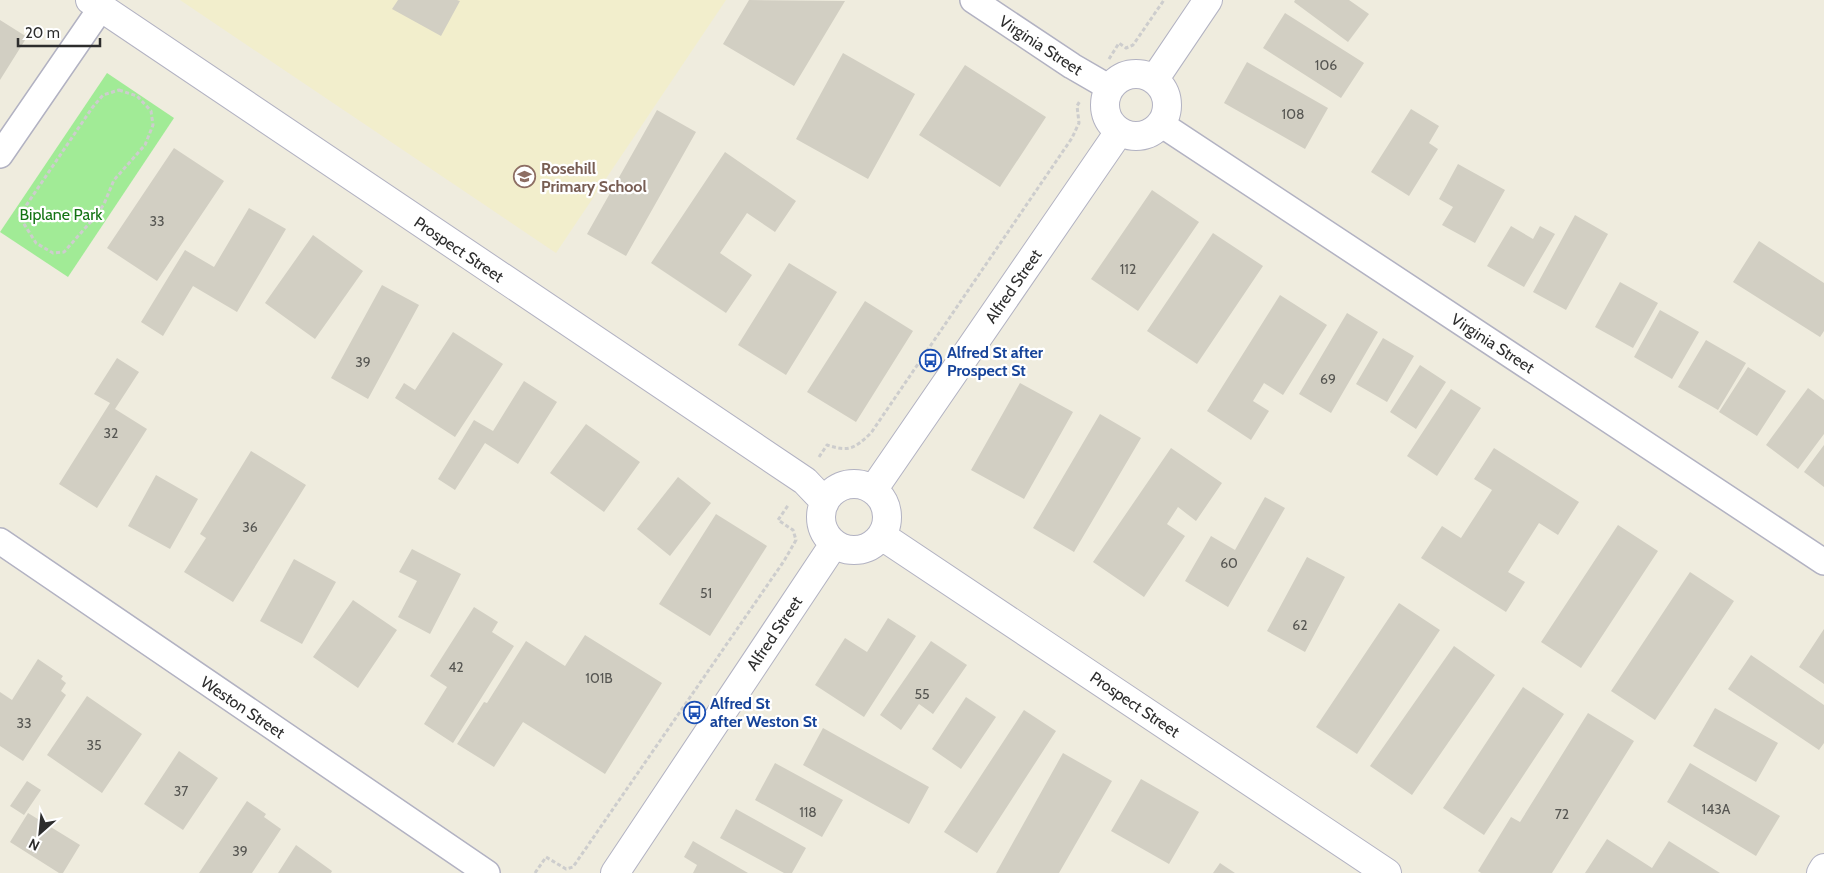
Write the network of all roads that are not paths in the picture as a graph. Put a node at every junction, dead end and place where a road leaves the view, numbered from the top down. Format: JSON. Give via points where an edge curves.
{"nodes":[{"id":1,"x":973,"y":0,"type":"edge"},
{"id":2,"x":1208,"y":0,"type":"edge"},
{"id":3,"x":96,"y":4,"type":"edge"},
{"id":4,"x":1154,"y":80,"type":"junction"},
{"id":5,"x":1110,"y":88,"type":"junction"},
{"id":6,"x":1161,"y":124,"type":"junction"},
{"id":7,"x":1119,"y":132,"type":"junction"},
{"id":8,"x":0,"y":155,"type":"edge"},
{"id":9,"x":873,"y":490,"type":"junction"},
{"id":10,"x":825,"y":502,"type":"junction"},
{"id":11,"x":882,"y":536,"type":"junction"},
{"id":12,"x":0,"y":541,"type":"edge"},
{"id":13,"x":834,"y":544,"type":"junction"},
{"id":14,"x":1824,"y":562,"type":"edge"},
{"id":15,"x":1824,"y":868,"type":"edge"},
{"id":16,"x":487,"y":873,"type":"edge"},
{"id":17,"x":615,"y":873,"type":"edge"},
{"id":18,"x":1387,"y":873,"type":"edge"},
{"id":19,"x":1821,"y":873,"type":"edge"}],
"edges":[{"from":1,"to":5,"type":"street","name":"Virginia Street"},
{"from":2,"to":4,"type":"street"},
{"from":3,"to":8,"type":"street"},
{"from":3,"to":10,"type":"street","name":"Prospect Street","via":[[805,481]]},
{"from":4,"to":5,"type":"street","via":[[1136,74],[1117,80]]},
{"from":4,"to":6,"type":"street","via":[[1166,93],[1168,102]]},
{"from":5,"to":7,"type":"street","via":[[1106,97],[1107,116]]},
{"from":6,"to":7,"type":"street","via":[[1150,134],[1140,137]]},
{"from":6,"to":14,"type":"street","name":"Virginia Street"},
{"from":7,"to":9,"type":"street","name":"Alfred Street"},
{"from":9,"to":10,"type":"street","via":[[854,484],[844,486],[835,490]]},
{"from":9,"to":11,"type":"street","via":[[887,509]]},
{"from":10,"to":13,"type":"street","via":[[822,526]]},
{"from":11,"to":13,"type":"street","via":[[870,546],[854,551]]},
{"from":11,"to":18,"type":"street","name":"Prospect Street"},
{"from":12,"to":16,"type":"street","name":"Weston Street"},
{"from":13,"to":17,"type":"street","name":"Alfred Street"},
{"from":15,"to":19,"type":"street"}]}
